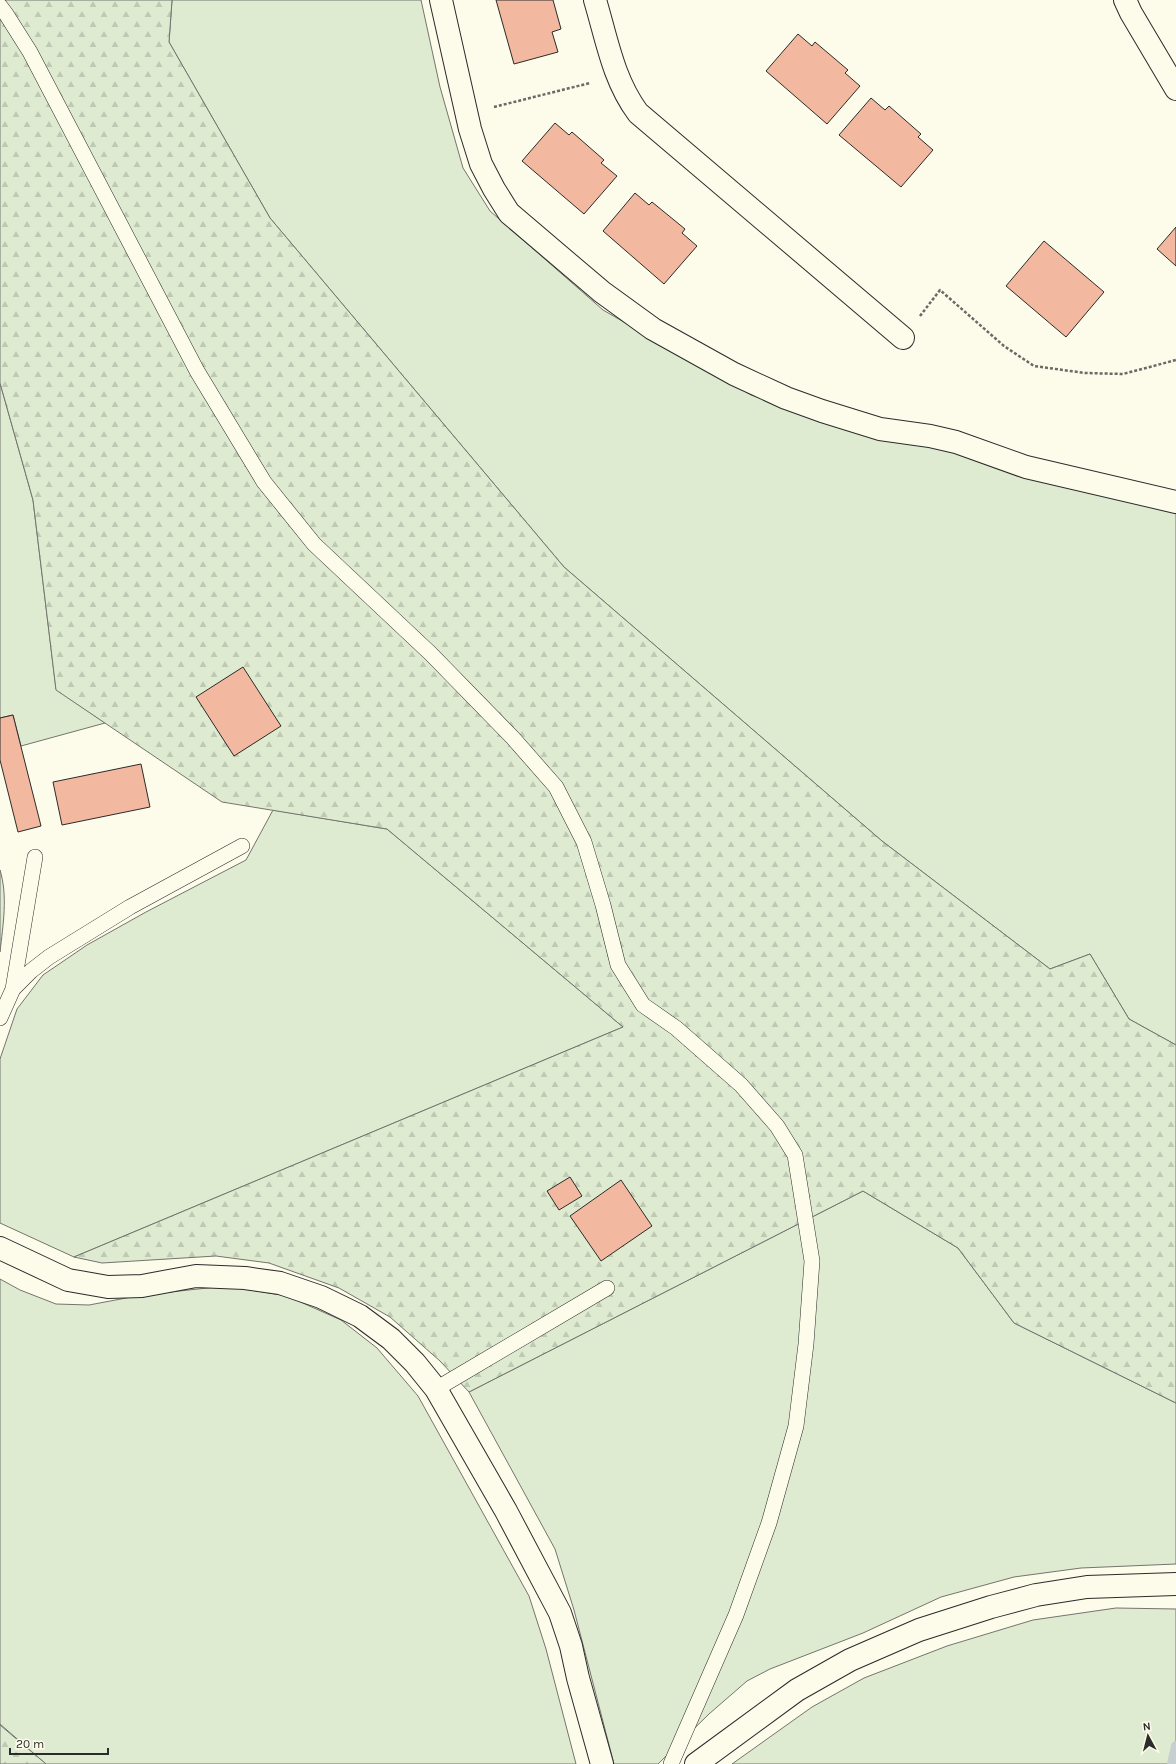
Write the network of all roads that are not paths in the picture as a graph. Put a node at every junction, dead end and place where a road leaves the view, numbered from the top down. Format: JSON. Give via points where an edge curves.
{"nodes":[{"id":1,"x":441,"y":0,"type":"edge"},
{"id":2,"x":595,"y":0,"type":"edge"},
{"id":3,"x":1125,"y":0,"type":"edge"},
{"id":4,"x":0,"y":6,"type":"edge"},
{"id":5,"x":1176,"y":89,"type":"edge"},
{"id":6,"x":903,"y":338,"type":"road end"},
{"id":7,"x":1176,"y":502,"type":"edge"},
{"id":8,"x":242,"y":846,"type":"dead end"},
{"id":9,"x":35,"y":857,"type":"dead end"},
{"id":10,"x":13,"y":989,"type":"junction"},
{"id":11,"x":0,"y":1018,"type":"edge"},
{"id":12,"x":0,"y":1248,"type":"edge"},
{"id":13,"x":607,"y":1288,"type":"dead end"},
{"id":14,"x":436,"y":1389,"type":"junction"},
{"id":15,"x":1176,"y":1584,"type":"edge"},
{"id":16,"x":602,"y":1764,"type":"edge"},
{"id":17,"x":671,"y":1764,"type":"edge"},
{"id":18,"x":696,"y":1764,"type":"edge"}],
"edges":[{"from":1,"to":7,"type":"street","via":[[466,114],[481,164],[509,213],[602,292],[647,325],[727,370],[786,398],[880,429],[956,442],[1026,467]]},
{"from":2,"to":6,"type":"street","via":[[617,76],[626,96],[638,112]]},
{"from":3,"to":5,"type":"street"},
{"from":4,"to":17,"type":"lane","via":[[30,52],[197,371],[264,482],[314,544],[431,654],[513,738],[556,787],[584,842],[618,965],[643,1005],[676,1028],[741,1085],[777,1126],[795,1155],[812,1261],[806,1344],[796,1426],[769,1523],[736,1615]]},
{"from":8,"to":10,"type":"lane","via":[[130,907],[49,958]]},
{"from":9,"to":10,"type":"lane"},
{"from":10,"to":11,"type":"lane"},
{"from":12,"to":14,"type":"street","via":[[68,1280],[108,1287],[142,1286],[196,1276],[245,1278],[280,1283],[321,1297],[360,1316],[391,1339]]},
{"from":13,"to":14,"type":"lane"},
{"from":14,"to":16,"type":"street","via":[[506,1511],[560,1613]]},
{"from":15,"to":18,"type":"street","via":[[1087,1587],[1036,1595],[919,1630],[850,1660],[797,1690]]}]}
